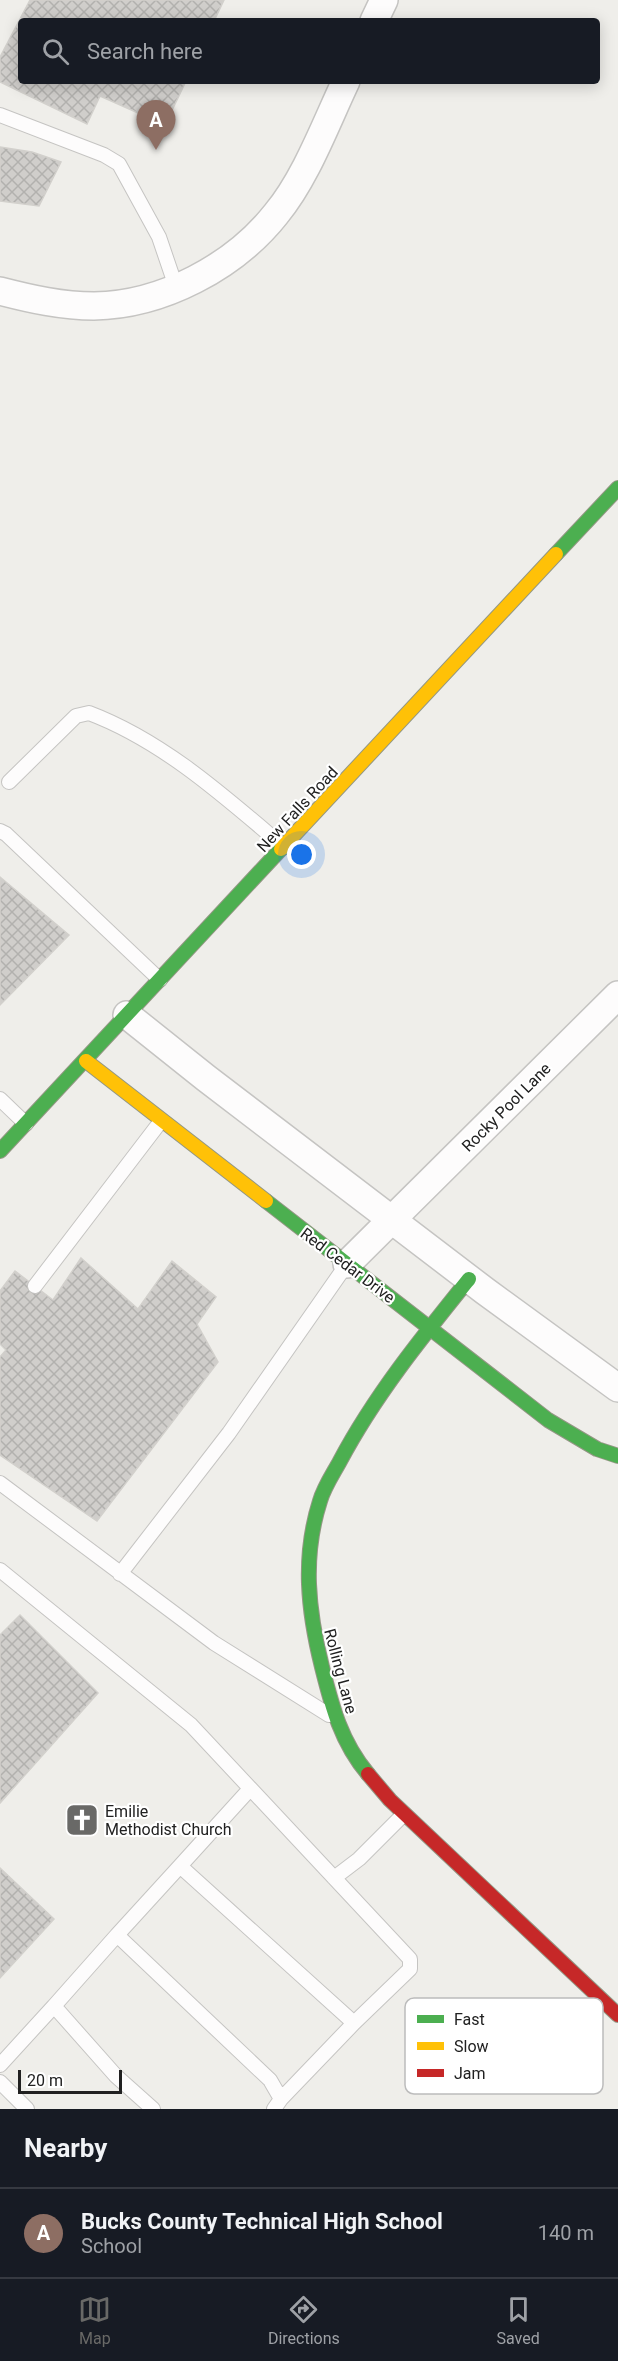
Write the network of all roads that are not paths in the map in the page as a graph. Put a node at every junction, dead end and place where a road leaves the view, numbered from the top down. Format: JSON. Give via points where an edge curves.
{"nodes":[{"id":1,"x":384,"y":0,"type":"edge"},
{"id":2,"x":376,"y":18,"type":"edge"},
{"id":3,"x":345,"y":84,"type":"edge"},
{"id":4,"x":0,"y":115,"type":"edge"},
{"id":5,"x":176,"y":287,"type":"junction"},
{"id":6,"x":0,"y":291,"type":"edge"},
{"id":7,"x":618,"y":488,"type":"edge"},
{"id":8,"x":9,"y":782,"type":"dead end"},
{"id":9,"x":0,"y":831,"type":"edge"},
{"id":10,"x":284,"y":847,"type":"junction"},
{"id":11,"x":160,"y":980,"type":"junction"},
{"id":12,"x":618,"y":995,"type":"edge"},
{"id":13,"x":128,"y":1015,"type":"junction"},
{"id":14,"x":86,"y":1061,"type":"junction"},
{"id":15,"x":0,"y":1099,"type":"edge"},
{"id":16,"x":161,"y":1121,"type":"junction"},
{"id":17,"x":26,"y":1124,"type":"junction"},
{"id":18,"x":0,"y":1151,"type":"edge"},
{"id":19,"x":394,"y":1220,"type":"junction"},
{"id":20,"x":347,"y":1264,"type":"junction"},
{"id":21,"x":469,"y":1279,"type":"junction"},
{"id":22,"x":35,"y":1286,"type":"dead end"},
{"id":23,"x":430,"y":1327,"type":"junction"},
{"id":24,"x":618,"y":1388,"type":"edge"},
{"id":25,"x":618,"y":1456,"type":"edge"},
{"id":26,"x":0,"y":1483,"type":"edge"},
{"id":27,"x":0,"y":1570,"type":"edge"},
{"id":28,"x":120,"y":1574,"type":"junction"},
{"id":29,"x":335,"y":1719,"type":"junction"},
{"id":30,"x":249,"y":1790,"type":"junction"},
{"id":31,"x":404,"y":1814,"type":"junction"},
{"id":32,"x":180,"y":1866,"type":"junction"},
{"id":33,"x":334,"y":1878,"type":"junction"},
{"id":34,"x":117,"y":1935,"type":"junction"},
{"id":35,"x":615,"y":2005,"type":"edge"},
{"id":36,"x":54,"y":2006,"type":"junction"},
{"id":37,"x":354,"y":2023,"type":"junction"},
{"id":38,"x":0,"y":2065,"type":"edge"},
{"id":39,"x":0,"y":2082,"type":"edge"},
{"id":40,"x":278,"y":2104,"type":"edge"},
{"id":41,"x":27,"y":2109,"type":"edge"},
{"id":42,"x":153,"y":2109,"type":"edge"}],
"edges":[{"from":1,"to":2,"type":"street"},
{"from":3,"to":5,"type":"street","via":[[277,214],[242,250],[202,276]]},
{"from":4,"to":5,"type":"lane","via":[[119,164],[159,237]]},
{"from":5,"to":6,"type":"street","via":[[134,302],[94,306],[45,302]]},
{"from":7,"to":10,"type":"street","name":"New Falls Road"},
{"from":8,"to":10,"type":"lane","via":[[76,716],[89,713],[144,738],[222,794]]},
{"from":9,"to":11,"type":"lane"},
{"from":10,"to":11,"type":"street","name":"New Falls Road"},
{"from":11,"to":13,"type":"street","name":"New Falls Road"},
{"from":12,"to":19,"type":"street","name":"Rocky Pool Lane"},
{"from":13,"to":14,"type":"street","name":"New Falls Road"},
{"from":13,"to":19,"type":"street","via":[[215,1086]]},
{"from":14,"to":16,"type":"street","name":"Red Cedar Drive"},
{"from":14,"to":17,"type":"street","name":"New Falls Road"},
{"from":15,"to":17,"type":"lane"},
{"from":16,"to":20,"type":"street","name":"Red Cedar Drive"},
{"from":16,"to":22,"type":"lane"},
{"from":17,"to":18,"type":"street","name":"New Falls Road"},
{"from":19,"to":20,"type":"street","name":"Rocky Pool Lane"},
{"from":19,"to":21,"type":"street"},
{"from":20,"to":23,"type":"street","name":"Red Cedar Drive"},
{"from":20,"to":28,"type":"lane","via":[[229,1433]]},
{"from":21,"to":23,"type":"street","name":"Rolling Lane"},
{"from":21,"to":24,"type":"street"},
{"from":23,"to":25,"type":"street","name":"Red Cedar Drive","via":[[548,1420],[597,1449]]},
{"from":23,"to":29,"type":"street","name":"Rolling Lane","via":[[356,1431],[320,1499],[307,1581],[312,1629]]},
{"from":26,"to":28,"type":"lane"},
{"from":27,"to":30,"type":"lane","via":[[191,1725]]},
{"from":28,"to":29,"type":"lane","via":[[214,1643]]},
{"from":29,"to":31,"type":"street","name":"Rolling Lane","via":[[354,1757]]},
{"from":30,"to":32,"type":"lane"},
{"from":30,"to":33,"type":"lane"},
{"from":31,"to":33,"type":"lane"},
{"from":31,"to":35,"type":"street","name":"Rolling Lane"},
{"from":32,"to":34,"type":"lane"},
{"from":32,"to":37,"type":"lane"},
{"from":33,"to":37,"type":"lane","via":[[410,1959],[410,1970]]},
{"from":34,"to":36,"type":"lane"},
{"from":34,"to":40,"type":"lane","via":[[270,2080]]},
{"from":36,"to":38,"type":"lane"},
{"from":36,"to":42,"type":"lane","via":[[116,2076]]},
{"from":37,"to":40,"type":"lane"},
{"from":39,"to":41,"type":"lane"}]}
